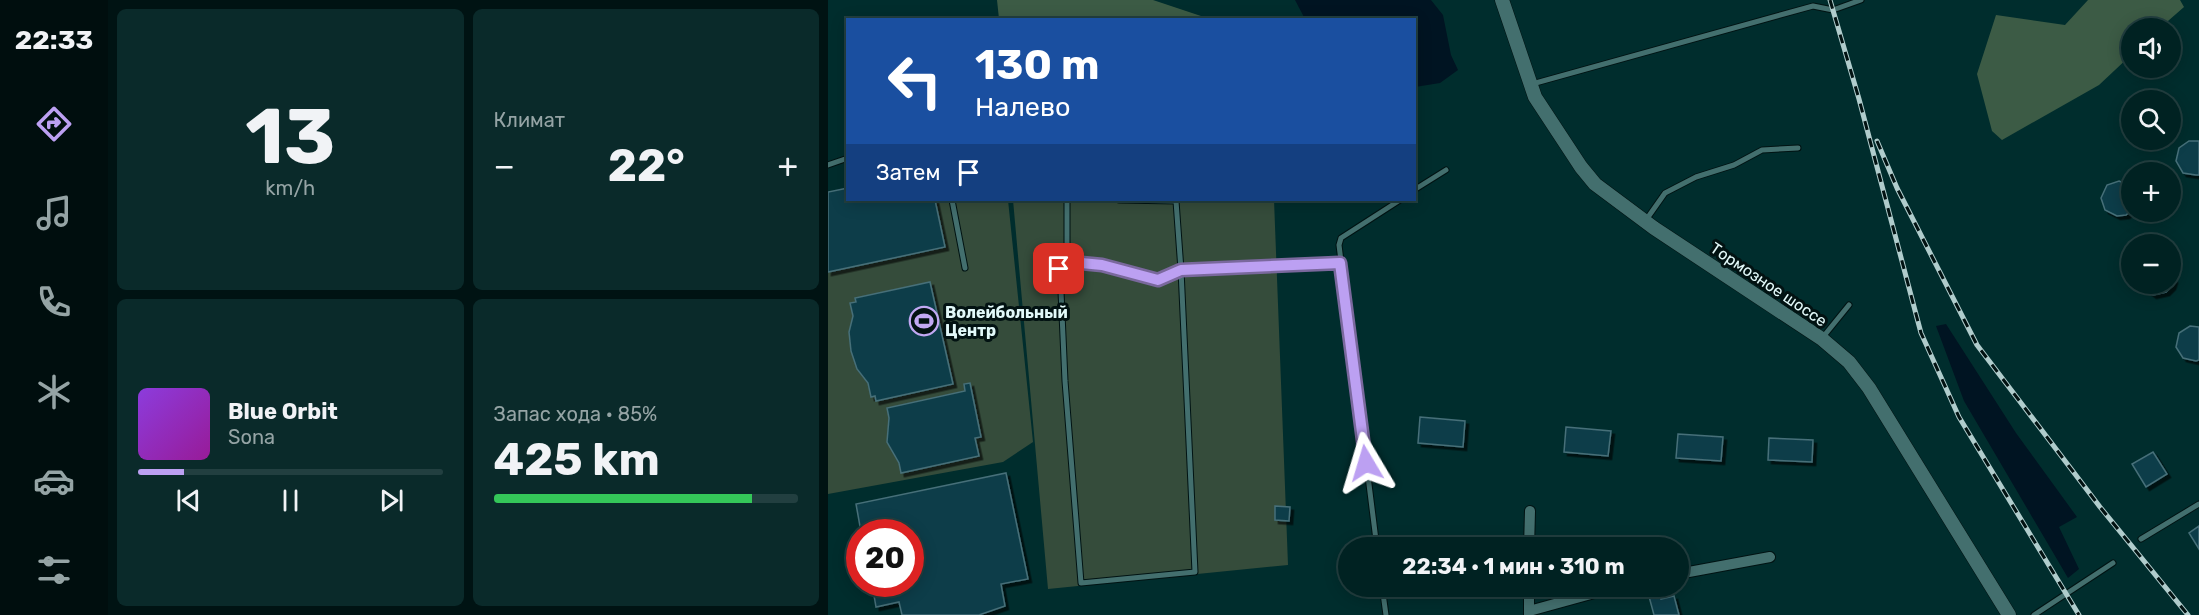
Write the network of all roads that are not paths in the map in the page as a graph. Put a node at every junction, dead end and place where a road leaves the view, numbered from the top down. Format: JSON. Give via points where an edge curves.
{"nodes":[{"id":1,"x":1502,"y":0,"type":"edge"},
{"id":2,"x":1861,"y":0,"type":"edge"},
{"id":3,"x":1530,"y":85,"type":"junction"},
{"id":4,"x":1798,"y":148,"type":"dead end"},
{"id":5,"x":846,"y":159,"type":"edge"},
{"id":6,"x":828,"y":165,"type":"edge"},
{"id":7,"x":1446,"y":170,"type":"dead end"},
{"id":8,"x":1416,"y":189,"type":"edge"},
{"id":9,"x":952,"y":201,"type":"edge"},
{"id":10,"x":1067,"y":201,"type":"edge"},
{"id":11,"x":1176,"y":201,"type":"edge"},
{"id":12,"x":1398,"y":201,"type":"edge"},
{"id":13,"x":1645,"y":222,"type":"junction"},
{"id":14,"x":1340,"y":263,"type":"junction"},
{"id":15,"x":1067,"y":264,"type":"junction"},
{"id":16,"x":965,"y":268,"type":"dead end"},
{"id":17,"x":1181,"y":270,"type":"junction"},
{"id":18,"x":1849,"y":305,"type":"dead end"},
{"id":19,"x":1822,"y":339,"type":"junction"},
{"id":20,"x":2199,"y":504,"type":"edge"},
{"id":21,"x":1530,"y":511,"type":"dead end"},
{"id":22,"x":1376,"y":537,"type":"edge"},
{"id":23,"x":1529,"y":537,"type":"edge"},
{"id":24,"x":2141,"y":539,"type":"dead end"},
{"id":25,"x":1770,"y":556,"type":"dead end"},
{"id":26,"x":2113,"y":563,"type":"dead end"},
{"id":27,"x":1689,"y":572,"type":"edge"},
{"id":28,"x":1384,"y":597,"type":"edge"},
{"id":29,"x":1529,"y":597,"type":"edge"},
{"id":30,"x":1583,"y":597,"type":"edge"},
{"id":31,"x":1529,"y":613,"type":"edge"},
{"id":32,"x":1386,"y":615,"type":"edge"},
{"id":33,"x":2009,"y":615,"type":"edge"},
{"id":34,"x":2034,"y":615,"type":"edge"}],
"edges":[{"from":1,"to":3,"type":"street","name":"Тормозное шоссе"},
{"from":2,"to":3,"type":"lane","via":[[1833,10],[1813,6]]},
{"from":3,"to":13,"type":"street","name":"Тормозное шоссе","via":[[1544,112],[1595,184]]},
{"from":4,"to":13,"type":"lane","via":[[1762,150],[1734,165],[1696,177],[1665,193]]},
{"from":5,"to":6,"type":"lane"},
{"from":7,"to":8,"type":"lane"},
{"from":9,"to":16,"type":"lane"},
{"from":10,"to":15,"type":"lane"},
{"from":11,"to":17,"type":"lane"},
{"from":12,"to":14,"type":"lane","via":[[1341,238]]},
{"from":13,"to":19,"type":"street","name":"Тормозное шоссе"},
{"from":14,"to":17,"type":"lane"},
{"from":14,"to":22,"type":"lane"},
{"from":15,"to":17,"type":"lane","via":[[1102,265],[1158,280]]},
{"from":15,"to":17,"type":"lane","via":[[1059,269],[1081,583],[1195,572]]},
{"from":18,"to":19,"type":"lane"},
{"from":19,"to":33,"type":"street","name":"Тормозное шоссе","via":[[1862,376]]},
{"from":20,"to":24,"type":"lane"},
{"from":21,"to":23,"type":"street"},
{"from":25,"to":27,"type":"street"},
{"from":26,"to":34,"type":"lane"},
{"from":28,"to":32,"type":"lane"},
{"from":29,"to":31,"type":"street"},
{"from":30,"to":31,"type":"street"}]}
